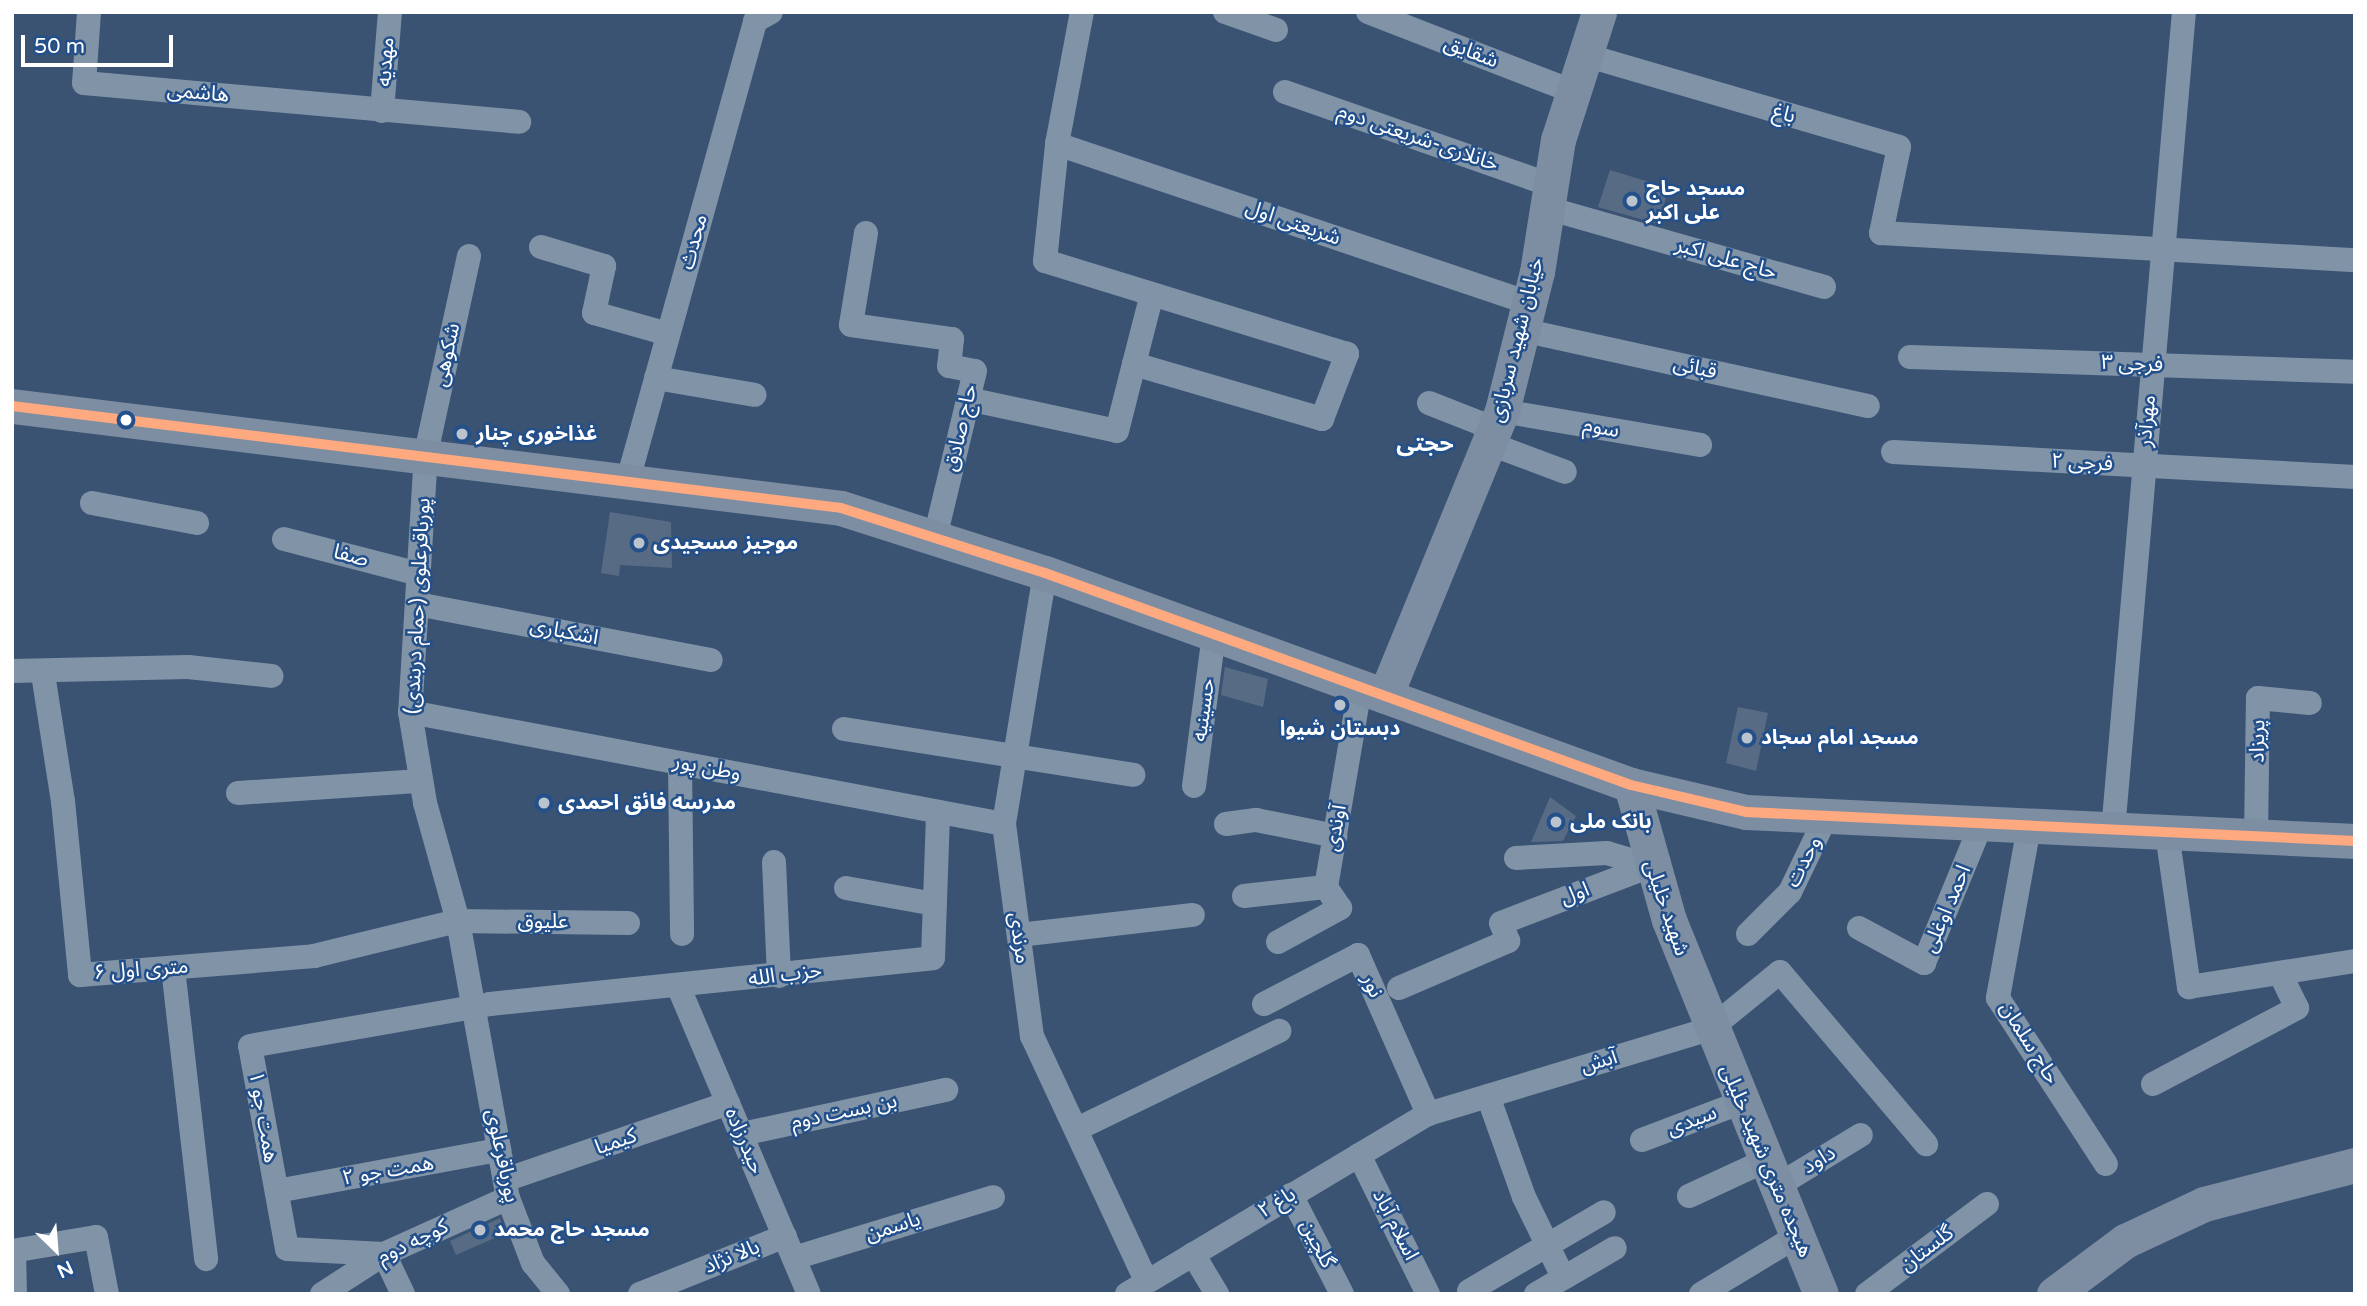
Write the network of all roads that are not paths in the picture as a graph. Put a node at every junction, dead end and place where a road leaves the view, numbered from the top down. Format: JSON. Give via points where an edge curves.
{"nodes":[{"id":1,"x":89,"y":12,"type":"edge"},
{"id":2,"x":390,"y":12,"type":"edge"},
{"id":3,"x":771,"y":12,"type":"edge"},
{"id":4,"x":1082,"y":12,"type":"edge"},
{"id":5,"x":1225,"y":12,"type":"edge"},
{"id":6,"x":1368,"y":12,"type":"edge"},
{"id":7,"x":1599,"y":12,"type":"edge"},
{"id":8,"x":2184,"y":12,"type":"edge"},
{"id":9,"x":1276,"y":30,"type":"dead end"},
{"id":10,"x":1585,"y":55,"type":"junction"},
{"id":11,"x":1285,"y":92,"type":"dead end"},
{"id":12,"x":1574,"y":92,"type":"junction"},
{"id":13,"x":382,"y":111,"type":"junction"},
{"id":14,"x":519,"y":122,"type":"dead end"},
{"id":15,"x":1057,"y":144,"type":"junction"},
{"id":16,"x":1549,"y":196,"type":"junction"},
{"id":17,"x":866,"y":233,"type":"dead end"},
{"id":18,"x":541,"y":247,"type":"dead end"},
{"id":19,"x":2162,"y":249,"type":"junction"},
{"id":20,"x":469,"y":256,"type":"dead end"},
{"id":21,"x":2355,"y":260,"type":"edge"},
{"id":22,"x":1824,"y":287,"type":"dead end"},
{"id":23,"x":1152,"y":294,"type":"junction"},
{"id":24,"x":1525,"y":316,"type":"junction"},
{"id":25,"x":668,"y":334,"type":"junction"},
{"id":26,"x":1910,"y":357,"type":"dead end"},
{"id":27,"x":1134,"y":363,"type":"junction"},
{"id":28,"x":2152,"y":364,"type":"junction"},
{"id":29,"x":2355,"y":372,"type":"edge"},
{"id":30,"x":656,"y":378,"type":"junction"},
{"id":31,"x":755,"y":395,"type":"dead end"},
{"id":32,"x":968,"y":399,"type":"junction"},
{"id":33,"x":1429,"y":403,"type":"dead end"},
{"id":34,"x":12,"y":406,"type":"edge"},
{"id":35,"x":1868,"y":406,"type":"dead end"},
{"id":36,"x":1495,"y":428,"type":"junction"},
{"id":37,"x":1700,"y":445,"type":"dead end"},
{"id":38,"x":426,"y":453,"type":"junction"},
{"id":39,"x":1893,"y":453,"type":"dead end"},
{"id":40,"x":2143,"y":466,"type":"junction"},
{"id":41,"x":1565,"y":472,"type":"dead end"},
{"id":42,"x":2355,"y":477,"type":"edge"},
{"id":43,"x":628,"y":480,"type":"junction"},
{"id":44,"x":92,"y":503,"type":"dead end"},
{"id":45,"x":197,"y":523,"type":"dead end"},
{"id":46,"x":935,"y":538,"type":"junction"},
{"id":47,"x":284,"y":539,"type":"dead end"},
{"id":48,"x":1045,"y":573,"type":"junction"},
{"id":49,"x":419,"y":574,"type":"junction"},
{"id":50,"x":417,"y":604,"type":"junction"},
{"id":51,"x":1214,"y":635,"type":"junction"},
{"id":52,"x":710,"y":660,"type":"dead end"},
{"id":53,"x":12,"y":671,"type":"edge"},
{"id":54,"x":43,"y":674,"type":"junction"},
{"id":55,"x":272,"y":676,"type":"dead end"},
{"id":56,"x":1372,"y":692,"type":"junction"},
{"id":57,"x":2311,"y":703,"type":"dead end"},
{"id":58,"x":410,"y":712,"type":"junction"},
{"id":59,"x":844,"y":729,"type":"dead end"},
{"id":60,"x":1011,"y":758,"type":"junction"},
{"id":61,"x":680,"y":763,"type":"junction"},
{"id":62,"x":1133,"y":775,"type":"dead end"},
{"id":63,"x":421,"y":780,"type":"junction"},
{"id":64,"x":1631,"y":785,"type":"junction"},
{"id":65,"x":1194,"y":786,"type":"dead end"},
{"id":66,"x":238,"y":793,"type":"dead end"},
{"id":67,"x":938,"y":811,"type":"junction"},
{"id":68,"x":1826,"y":817,"type":"junction"},
{"id":69,"x":1004,"y":824,"type":"junction"},
{"id":70,"x":1226,"y":824,"type":"dead end"},
{"id":71,"x":1981,"y":825,"type":"junction"},
{"id":72,"x":2029,"y":827,"type":"junction"},
{"id":73,"x":2113,"y":831,"type":"junction"},
{"id":74,"x":2167,"y":833,"type":"junction"},
{"id":75,"x":1335,"y":836,"type":"junction"},
{"id":76,"x":2256,"y":837,"type":"junction"},
{"id":77,"x":2355,"y":841,"type":"edge"},
{"id":78,"x":1516,"y":858,"type":"dead end"},
{"id":79,"x":774,"y":862,"type":"dead end"},
{"id":80,"x":1650,"y":866,"type":"junction"},
{"id":81,"x":1326,"y":887,"type":"junction"},
{"id":82,"x":846,"y":888,"type":"dead end"},
{"id":83,"x":1244,"y":896,"type":"dead end"},
{"id":84,"x":935,"y":904,"type":"junction"},
{"id":85,"x":1193,"y":915,"type":"dead end"},
{"id":86,"x":457,"y":921,"type":"junction"},
{"id":87,"x":628,"y":923,"type":"dead end"},
{"id":88,"x":1858,"y":928,"type":"dead end"},
{"id":89,"x":682,"y":934,"type":"dead end"},
{"id":90,"x":1748,"y":934,"type":"dead end"},
{"id":91,"x":1019,"y":935,"type":"junction"},
{"id":92,"x":1278,"y":942,"type":"dead end"},
{"id":93,"x":2355,"y":961,"type":"edge"},
{"id":94,"x":173,"y":968,"type":"junction"},
{"id":95,"x":2280,"y":973,"type":"junction"},
{"id":96,"x":779,"y":976,"type":"junction"},
{"id":97,"x":679,"y":988,"type":"junction"},
{"id":98,"x":1399,"y":988,"type":"dead end"},
{"id":99,"x":1264,"y":1004,"type":"dead end"},
{"id":100,"x":481,"y":1006,"type":"junction"},
{"id":101,"x":1710,"y":1029,"type":"junction"},
{"id":102,"x":1279,"y":1031,"type":"dead end"},
{"id":103,"x":2153,"y":1084,"type":"dead end"},
{"id":104,"x":946,"y":1090,"type":"dead end"},
{"id":105,"x":1488,"y":1096,"type":"junction"},
{"id":106,"x":1742,"y":1102,"type":"junction"},
{"id":107,"x":728,"y":1103,"type":"junction"},
{"id":108,"x":1428,"y":1114,"type":"junction"},
{"id":109,"x":1077,"y":1129,"type":"junction"},
{"id":110,"x":741,"y":1134,"type":"junction"},
{"id":111,"x":1861,"y":1135,"type":"dead end"},
{"id":112,"x":1642,"y":1140,"type":"dead end"},
{"id":113,"x":1926,"y":1144,"type":"dead end"},
{"id":114,"x":499,"y":1150,"type":"junction"},
{"id":115,"x":1359,"y":1155,"type":"junction"},
{"id":116,"x":2106,"y":1164,"type":"dead end"},
{"id":117,"x":2355,"y":1165,"type":"edge"},
{"id":118,"x":1772,"y":1173,"type":"junction"},
{"id":119,"x":506,"y":1189,"type":"junction"},
{"id":120,"x":276,"y":1191,"type":"junction"},
{"id":121,"x":1291,"y":1195,"type":"junction"},
{"id":122,"x":1689,"y":1196,"type":"dead end"},
{"id":123,"x":993,"y":1197,"type":"dead end"},
{"id":124,"x":1987,"y":1204,"type":"dead end"},
{"id":125,"x":1604,"y":1212,"type":"dead end"},
{"id":126,"x":1797,"y":1236,"type":"junction"},
{"id":127,"x":1548,"y":1246,"type":"junction"},
{"id":128,"x":789,"y":1247,"type":"junction"},
{"id":129,"x":1615,"y":1248,"type":"dead end"},
{"id":130,"x":13,"y":1251,"type":"edge"},
{"id":131,"x":384,"y":1254,"type":"junction"},
{"id":132,"x":1193,"y":1254,"type":"junction"},
{"id":133,"x":206,"y":1259,"type":"dead end"},
{"id":134,"x":1563,"y":1277,"type":"junction"},
{"id":135,"x":1137,"y":1287,"type":"edge"},
{"id":136,"x":1469,"y":1291,"type":"dead end"},
{"id":137,"x":15,"y":1294,"type":"edge"},
{"id":138,"x":107,"y":1294,"type":"edge"},
{"id":139,"x":322,"y":1294,"type":"edge"},
{"id":140,"x":403,"y":1294,"type":"edge"},
{"id":141,"x":558,"y":1294,"type":"edge"},
{"id":142,"x":640,"y":1294,"type":"edge"},
{"id":143,"x":809,"y":1294,"type":"edge"},
{"id":144,"x":1217,"y":1294,"type":"edge"},
{"id":145,"x":1342,"y":1294,"type":"edge"},
{"id":146,"x":1428,"y":1294,"type":"edge"},
{"id":147,"x":1536,"y":1294,"type":"edge"},
{"id":148,"x":1700,"y":1294,"type":"edge"},
{"id":149,"x":1821,"y":1294,"type":"edge"},
{"id":150,"x":1867,"y":1294,"type":"edge"},
{"id":151,"x":2054,"y":1294,"type":"edge"}],
"edges":[{"from":1,"to":13,"type":"street","name":"هاشمی","via":[[84,83]]},
{"from":2,"to":13,"type":"street","name":"مهدیه"},
{"from":3,"to":25,"type":"street","name":"محدث","via":[[755,21]]},
{"from":4,"to":15,"type":"street"},
{"from":5,"to":9,"type":"street"},
{"from":6,"to":12,"type":"street","name":"شقایق"},
{"from":7,"to":10,"type":"main road","name":"خیابان شهید سربازی"},
{"from":8,"to":19,"type":"street","name":"مهرآذر"},
{"from":10,"to":12,"type":"main road","name":"خیابان شهید سربازی"},
{"from":10,"to":19,"type":"street","name":"باغ","via":[[1899,148],[1881,233]]},
{"from":11,"to":16,"type":"street","name":"خانلاری-شریعتی دوم"},
{"from":12,"to":16,"type":"main road","name":"خیابان شهید سربازی"},
{"from":13,"to":14,"type":"street"},
{"from":15,"to":23,"type":"street","via":[[1045,261]]},
{"from":15,"to":24,"type":"street","name":"شریعتی اول"},
{"from":16,"to":22,"type":"street","name":"حاج علی اکبر"},
{"from":16,"to":24,"type":"main road","name":"خیابان شهید سربازی"},
{"from":17,"to":32,"type":"street","name":"حاج صادق","via":[[851,325],[952,339],[949,366],[975,371]]},
{"from":18,"to":25,"type":"street","via":[[604,266],[594,313]]},
{"from":19,"to":21,"type":"street"},
{"from":19,"to":28,"type":"street","name":"مهرآذر"},
{"from":20,"to":38,"type":"street","name":"شکوهی"},
{"from":23,"to":27,"type":"street"},
{"from":23,"to":27,"type":"street","via":[[1347,354],[1322,419]]},
{"from":24,"to":35,"type":"street","name":"قبائی"},
{"from":24,"to":36,"type":"main road","name":"خیابان شهید سربازی"},
{"from":25,"to":30,"type":"street","name":"محدث"},
{"from":26,"to":28,"type":"street","name":"فرجی ۳"},
{"from":27,"to":32,"type":"street","via":[[1117,431]]},
{"from":28,"to":29,"type":"street","name":"فرجی ۳"},
{"from":28,"to":40,"type":"street","name":"مهرآذر"},
{"from":30,"to":31,"type":"street"},
{"from":30,"to":43,"type":"street","name":"محدث"},
{"from":32,"to":46,"type":"street","name":"حاج صادق"},
{"from":33,"to":36,"type":"street"},
{"from":34,"to":38,"type":"main road"},
{"from":36,"to":37,"type":"street","name":"سوم"},
{"from":36,"to":41,"type":"street"},
{"from":36,"to":56,"type":"main road","name":"خیابان شهید سربازی"},
{"from":38,"to":43,"type":"main road"},
{"from":38,"to":49,"type":"street","name":"پورباقرعلوی (حمام دربندی)"},
{"from":39,"to":40,"type":"street","name":"فرجی ۲"},
{"from":40,"to":42,"type":"street","name":"فرجی ۲"},
{"from":40,"to":73,"type":"street","name":"مهرآذر"},
{"from":43,"to":46,"type":"main road","via":[[841,508]]},
{"from":44,"to":45,"type":"street"},
{"from":46,"to":48,"type":"main road"},
{"from":47,"to":49,"type":"street","name":"صفا"},
{"from":48,"to":51,"type":"main road"},
{"from":48,"to":60,"type":"street","name":"مرندی"},
{"from":49,"to":50,"type":"street","name":"پورباقرعلوی (حمام دربندی)"},
{"from":50,"to":52,"type":"street","name":"اشکباری"},
{"from":50,"to":58,"type":"street","name":"پورباقرعلوی (حمام دربندی)"},
{"from":51,"to":56,"type":"main road"},
{"from":51,"to":65,"type":"street","name":"حسینیه"},
{"from":53,"to":54,"type":"street"},
{"from":54,"to":55,"type":"street","via":[[188,667]]},
{"from":54,"to":94,"type":"street","name":"۶ متری اول","via":[[63,801],[80,975]]},
{"from":56,"to":64,"type":"main road"},
{"from":56,"to":75,"type":"street","name":"آوندی"},
{"from":57,"to":76,"type":"street","name":"پریزاد","via":[[2258,698]]},
{"from":58,"to":61,"type":"street","name":"وطن پور"},
{"from":58,"to":63,"type":"street","name":"پورباقرعلوی (حمام دربندی)"},
{"from":59,"to":60,"type":"street"},
{"from":60,"to":62,"type":"street"},
{"from":60,"to":69,"type":"street","name":"مرندی"},
{"from":61,"to":67,"type":"street","name":"وطن پور"},
{"from":61,"to":89,"type":"street"},
{"from":63,"to":66,"type":"street"},
{"from":63,"to":86,"type":"street","name":"پورباقرعلوی (حمام دربندی)"},
{"from":64,"to":68,"type":"main road","via":[[1746,812]]},
{"from":64,"to":80,"type":"main road","name":"شهید خلیلی"},
{"from":67,"to":69,"type":"street","name":"وطن پور"},
{"from":67,"to":84,"type":"street","name":"حزب الله"},
{"from":68,"to":71,"type":"main road"},
{"from":68,"to":90,"type":"street","name":"وحدت","via":[[1790,892]]},
{"from":69,"to":91,"type":"street","name":"مرندی"},
{"from":70,"to":75,"type":"street","via":[[1256,820]]},
{"from":71,"to":72,"type":"main road"},
{"from":71,"to":88,"type":"street","name":"احمد اوغلی","via":[[1924,963]]},
{"from":72,"to":73,"type":"main road"},
{"from":72,"to":116,"type":"street","name":"حاج سلمان","via":[[1998,998]]},
{"from":73,"to":74,"type":"main road"},
{"from":74,"to":76,"type":"main road"},
{"from":74,"to":95,"type":"street","via":[[2189,987]]},
{"from":75,"to":81,"type":"street","name":"آوندی"},
{"from":76,"to":77,"type":"main road"},
{"from":78,"to":80,"type":"street","via":[[1607,853]]},
{"from":79,"to":96,"type":"street"},
{"from":80,"to":98,"type":"street","name":"اول","via":[[1501,923],[1508,941]]},
{"from":80,"to":101,"type":"main road","name":"شهید خلیلی"},
{"from":81,"to":83,"type":"street"},
{"from":81,"to":92,"type":"street","via":[[1340,908]]},
{"from":82,"to":84,"type":"street"},
{"from":84,"to":96,"type":"street","name":"حزب الله","via":[[933,958]]},
{"from":85,"to":91,"type":"street"},
{"from":86,"to":87,"type":"street","name":"علیوق"},
{"from":86,"to":94,"type":"street","name":"۶ متری اول","via":[[314,957]]},
{"from":86,"to":100,"type":"street","name":"پورباقرعلوی"},
{"from":91,"to":109,"type":"street","name":"مرندی","via":[[1032,1036]]},
{"from":93,"to":95,"type":"street"},
{"from":94,"to":133,"type":"street"},
{"from":95,"to":103,"type":"street","via":[[2297,1008]]},
{"from":96,"to":97,"type":"street","name":"حزب الله"},
{"from":97,"to":100,"type":"street","name":"حزب الله"},
{"from":97,"to":107,"type":"street","name":"حیدرزاده"},
{"from":99,"to":108,"type":"street","name":"نور","via":[[1358,955]]},
{"from":100,"to":114,"type":"street","name":"پورباقرعلوی"},
{"from":100,"to":120,"type":"street","name":"همت جو ۱","via":[[250,1046]]},
{"from":101,"to":105,"type":"street","name":"آبش"},
{"from":101,"to":106,"type":"main road","name":"هیجده متری شهید خلیلی"},
{"from":101,"to":113,"type":"street","via":[[1780,972]]},
{"from":102,"to":109,"type":"street"},
{"from":104,"to":110,"type":"street","name":"بن بست دوم"},
{"from":105,"to":108,"type":"street","name":"آبش"},
{"from":105,"to":127,"type":"street"},
{"from":106,"to":112,"type":"street","name":"سیدی"},
{"from":106,"to":118,"type":"main road","name":"هیجده متری شهید خلیلی"},
{"from":107,"to":110,"type":"street","name":"حیدرزاده"},
{"from":107,"to":119,"type":"street","name":"کیمیا"},
{"from":108,"to":115,"type":"street","name":"باغ ۲"},
{"from":109,"to":135,"type":"street","name":"مرندی"},
{"from":110,"to":128,"type":"street","name":"حیدرزاده"},
{"from":111,"to":118,"type":"street","name":"داود"},
{"from":114,"to":119,"type":"street","name":"پورباقرعلوی"},
{"from":114,"to":120,"type":"street","name":"همت جو ۲"},
{"from":115,"to":121,"type":"street","name":"باغ ۲"},
{"from":115,"to":146,"type":"street","name":"اسلام آباد"},
{"from":117,"to":151,"type":"main road","via":[[2204,1204],[2125,1241]]},
{"from":118,"to":122,"type":"street"},
{"from":118,"to":126,"type":"main road","name":"هیجده متری شهید خلیلی"},
{"from":119,"to":131,"type":"street","name":"کوچه دوم"},
{"from":119,"to":141,"type":"street","name":"پورباقرعلوی","via":[[533,1263]]},
{"from":120,"to":131,"type":"street","name":"همت جو ۱","via":[[287,1249]]},
{"from":121,"to":132,"type":"street","name":"باغ ۲"},
{"from":121,"to":145,"type":"street","name":"گلچین"},
{"from":123,"to":128,"type":"street","name":"یاسمن"},
{"from":124,"to":150,"type":"street","name":"گلستان"},
{"from":125,"to":127,"type":"street"},
{"from":126,"to":148,"type":"street"},
{"from":126,"to":149,"type":"main road","name":"هیجده متری شهید خلیلی"},
{"from":127,"to":134,"type":"street"},
{"from":127,"to":136,"type":"street"},
{"from":128,"to":142,"type":"street","name":"بالا نژاد"},
{"from":128,"to":143,"type":"street","name":"حیدرزاده"},
{"from":129,"to":134,"type":"street"},
{"from":130,"to":137,"type":"street"},
{"from":130,"to":138,"type":"street","via":[[96,1237]]},
{"from":131,"to":139,"type":"street","name":"کوچه دوم"},
{"from":131,"to":140,"type":"street"},
{"from":132,"to":135,"type":"street","name":"باغ ۲"},
{"from":132,"to":144,"type":"street"},
{"from":134,"to":147,"type":"street"}]}
